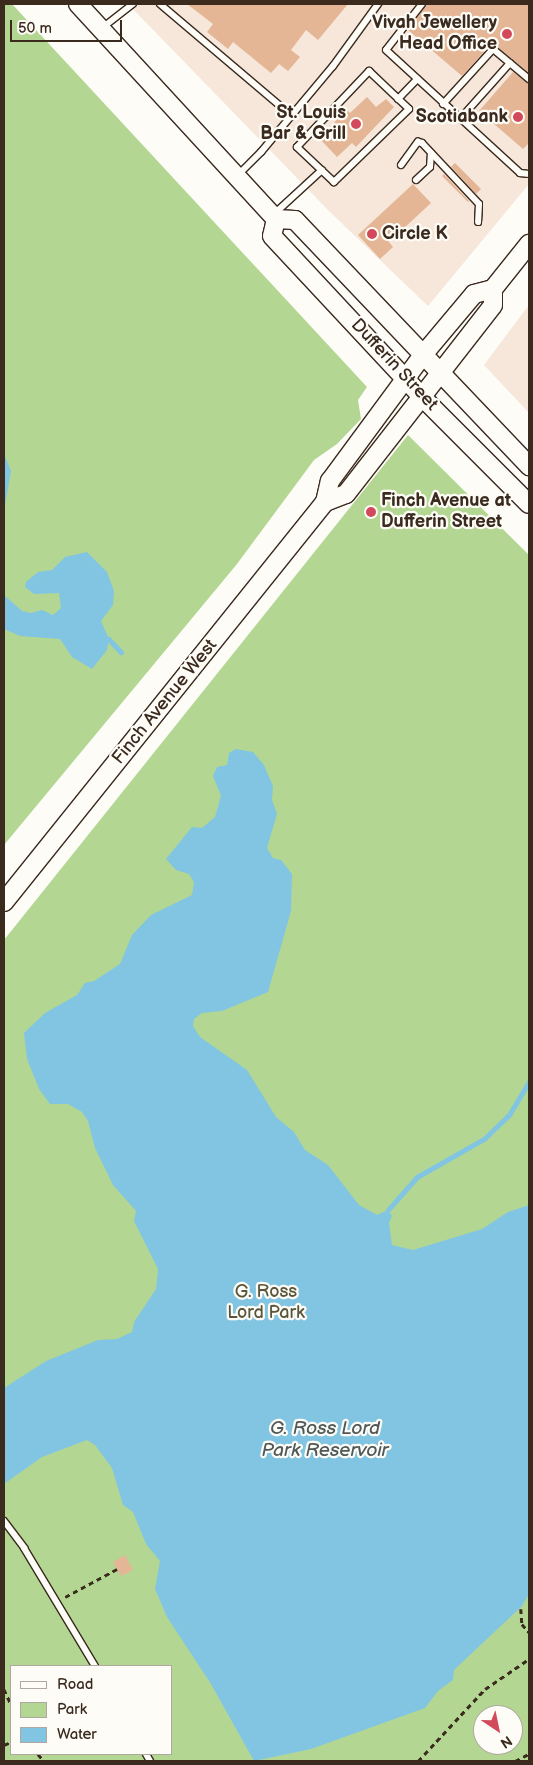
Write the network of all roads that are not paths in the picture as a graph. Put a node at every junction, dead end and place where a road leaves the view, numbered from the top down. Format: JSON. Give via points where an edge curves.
{"nodes":[{"id":1,"x":78,"y":4,"type":"edge"},
{"id":2,"x":133,"y":4,"type":"edge"},
{"id":3,"x":160,"y":4,"type":"edge"},
{"id":4,"x":378,"y":4,"type":"edge"},
{"id":5,"x":422,"y":4,"type":"edge"},
{"id":6,"x":101,"y":29,"type":"junction"},
{"id":7,"x":510,"y":63,"type":"junction"},
{"id":8,"x":529,"y":79,"type":"edge"},
{"id":9,"x":417,"y":80,"type":"junction"},
{"id":10,"x":398,"y":99,"type":"junction"},
{"id":11,"x":444,"y":104,"type":"junction"},
{"id":12,"x":291,"y":116,"type":"junction"},
{"id":13,"x":460,"y":120,"type":"junction"},
{"id":14,"x":431,"y":153,"type":"junction"},
{"id":15,"x":401,"y":165,"type":"dead end"},
{"id":16,"x":322,"y":170,"type":"junction"},
{"id":17,"x":529,"y":173,"type":"edge"},
{"id":18,"x":237,"y":176,"type":"junction"},
{"id":19,"x":416,"y":180,"type":"dead end"},
{"id":20,"x":275,"y":217,"type":"junction"},
{"id":21,"x":478,"y":222,"type":"dead end"},
{"id":22,"x":529,"y":244,"type":"edge"},
{"id":23,"x":493,"y":288,"type":"junction"},
{"id":24,"x":422,"y":356,"type":"junction"},
{"id":25,"x":438,"y":374,"type":"junction"},
{"id":26,"x":406,"y":378,"type":"junction"},
{"id":27,"x":422,"y":396,"type":"junction"},
{"id":28,"x":529,"y":466,"type":"edge"},
{"id":29,"x":325,"y":502,"type":"junction"},
{"id":30,"x":529,"y":504,"type":"edge"},
{"id":31,"x":4,"y":902,"type":"edge"},
{"id":32,"x":4,"y":1521,"type":"edge"},
{"id":33,"x":93,"y":1665,"type":"edge"}],
"edges":[{"from":1,"to":6,"type":"main road"},
{"from":2,"to":6,"type":"lane"},
{"from":3,"to":12,"type":"lane"},
{"from":4,"to":12,"type":"lane"},
{"from":5,"to":9,"type":"lane","via":[[386,50]]},
{"from":6,"to":18,"type":"main road"},
{"from":7,"to":8,"type":"lane"},
{"from":7,"to":11,"type":"lane","via":[[493,49]]},
{"from":7,"to":13,"type":"lane"},
{"from":9,"to":10,"type":"lane"},
{"from":9,"to":11,"type":"lane"},
{"from":10,"to":16,"type":"lane","via":[[409,109],[334,182]]},
{"from":10,"to":16,"type":"lane","via":[[369,71],[297,147]]},
{"from":11,"to":13,"type":"lane"},
{"from":12,"to":18,"type":"lane"},
{"from":13,"to":17,"type":"lane","via":[[520,173]]},
{"from":14,"to":15,"type":"lane","via":[[418,142]]},
{"from":14,"to":19,"type":"lane","via":[[430,167]]},
{"from":14,"to":21,"type":"lane","via":[[479,204]]},
{"from":16,"to":20,"type":"lane"},
{"from":18,"to":20,"type":"main road"},
{"from":20,"to":24,"type":"main road","name":"Dufferin Street","via":[[294,220]]},
{"from":20,"to":26,"type":"main road","name":"Dufferin Street","via":[[272,236]]},
{"from":22,"to":23,"type":"main road","name":"Finch Avenue West"},
{"from":23,"to":24,"type":"main road","name":"Finch Avenue West","via":[[474,294]]},
{"from":23,"to":25,"type":"main road","name":"Finch Avenue West","via":[[493,306]]},
{"from":24,"to":25,"type":"main road","name":"Dufferin Street"},
{"from":24,"to":26,"type":"main road","name":"Finch Avenue West"},
{"from":25,"to":27,"type":"main road","name":"Finch Avenue West"},
{"from":25,"to":28,"type":"main road","name":"Dufferin Street"},
{"from":26,"to":27,"type":"main road","name":"Dufferin Street"},
{"from":26,"to":29,"type":"main road","name":"Finch Avenue West","via":[[330,480]]},
{"from":27,"to":29,"type":"main road","name":"Finch Avenue West","via":[[346,494]]},
{"from":27,"to":30,"type":"main road","name":"Dufferin Street"},
{"from":29,"to":31,"type":"main road","name":"Finch Avenue West"},
{"from":32,"to":33,"type":"lane"}]}
